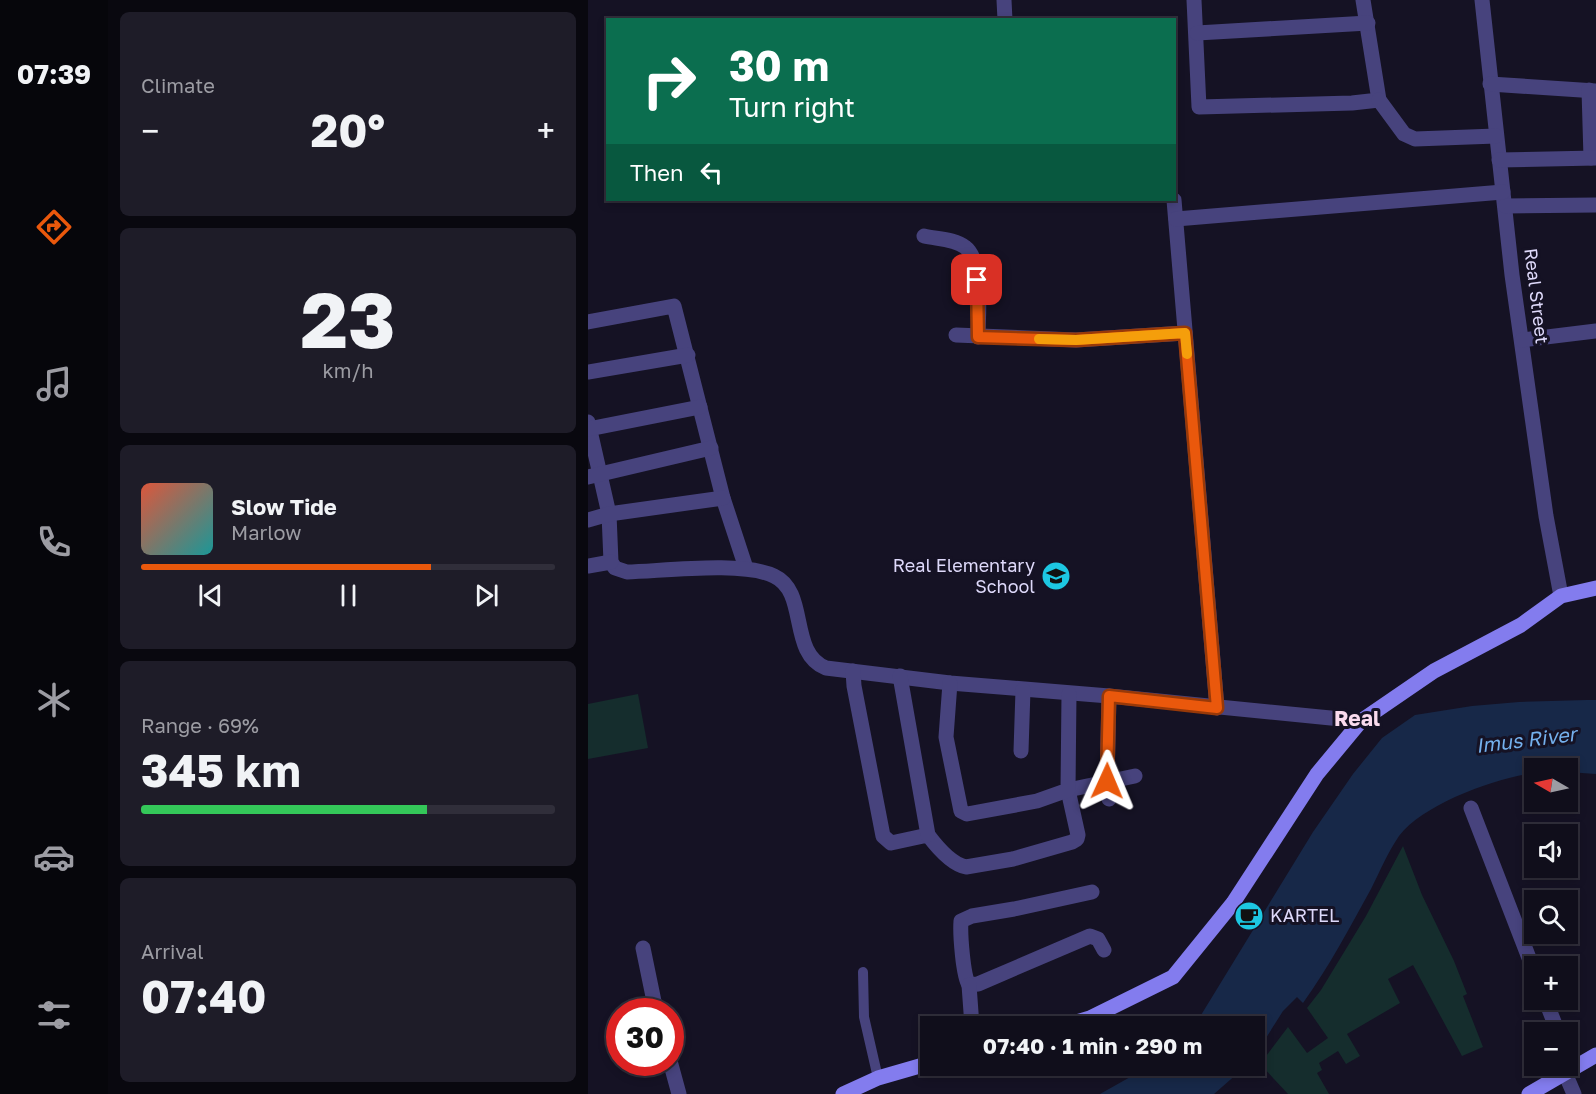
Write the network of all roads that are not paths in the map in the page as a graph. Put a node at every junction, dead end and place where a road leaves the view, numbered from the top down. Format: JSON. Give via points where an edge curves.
{"nodes":[{"id":1,"x":1004,"y":0,"type":"edge"},
{"id":2,"x":1194,"y":0,"type":"edge"},
{"id":3,"x":1363,"y":0,"type":"edge"},
{"id":4,"x":1482,"y":0,"type":"edge"},
{"id":5,"x":1005,"y":18,"type":"edge"},
{"id":6,"x":1368,"y":23,"type":"junction"},
{"id":7,"x":1197,"y":33,"type":"junction"},
{"id":8,"x":1490,"y":84,"type":"junction"},
{"id":9,"x":1592,"y":91,"type":"edge"},
{"id":10,"x":1379,"y":100,"type":"junction"},
{"id":11,"x":1496,"y":136,"type":"junction"},
{"id":12,"x":1593,"y":158,"type":"edge"},
{"id":13,"x":1499,"y":160,"type":"junction"},
{"id":14,"x":1504,"y":199,"type":"junction"},
{"id":15,"x":1174,"y":201,"type":"edge"},
{"id":16,"x":1596,"y":205,"type":"edge"},
{"id":17,"x":1176,"y":219,"type":"junction"},
{"id":18,"x":924,"y":236,"type":"dead end"},
{"id":19,"x":588,"y":322,"type":"edge"},
{"id":20,"x":1596,"y":331,"type":"edge"},
{"id":21,"x":1185,"y":333,"type":"junction"},
{"id":22,"x":956,"y":335,"type":"dead end"},
{"id":23,"x":978,"y":337,"type":"junction"},
{"id":24,"x":1522,"y":340,"type":"junction"},
{"id":25,"x":688,"y":355,"type":"junction"},
{"id":26,"x":588,"y":372,"type":"edge"},
{"id":27,"x":699,"y":407,"type":"junction"},
{"id":28,"x":589,"y":425,"type":"edge"},
{"id":29,"x":711,"y":448,"type":"junction"},
{"id":30,"x":594,"y":475,"type":"edge"},
{"id":31,"x":723,"y":498,"type":"junction"},
{"id":32,"x":609,"y":514,"type":"junction"},
{"id":33,"x":588,"y":520,"type":"edge"},
{"id":34,"x":611,"y":562,"type":"junction"},
{"id":35,"x":588,"y":567,"type":"edge"},
{"id":36,"x":746,"y":568,"type":"junction"},
{"id":37,"x":1596,"y":588,"type":"edge"},
{"id":38,"x":1561,"y":596,"type":"junction"},
{"id":39,"x":853,"y":671,"type":"junction"},
{"id":40,"x":900,"y":676,"type":"junction"},
{"id":41,"x":950,"y":683,"type":"junction"},
{"id":42,"x":1023,"y":690,"type":"junction"},
{"id":43,"x":1070,"y":694,"type":"junction"},
{"id":44,"x":1109,"y":696,"type":"junction"},
{"id":45,"x":1217,"y":708,"type":"junction"},
{"id":46,"x":1361,"y":721,"type":"junction"},
{"id":47,"x":1022,"y":751,"type":"dead end"},
{"id":48,"x":1135,"y":776,"type":"dead end"},
{"id":49,"x":1107,"y":781,"type":"junction"},
{"id":50,"x":1068,"y":790,"type":"junction"},
{"id":51,"x":1109,"y":799,"type":"dead end"},
{"id":52,"x":1471,"y":808,"type":"dead end"},
{"id":53,"x":928,"y":835,"type":"junction"},
{"id":54,"x":1092,"y":892,"type":"dead end"},
{"id":55,"x":643,"y":948,"type":"dead end"},
{"id":56,"x":1104,"y":950,"type":"dead end"},
{"id":57,"x":1528,"y":956,"type":"edge"},
{"id":58,"x":863,"y":972,"type":"dead end"},
{"id":59,"x":969,"y":985,"type":"junction"},
{"id":60,"x":653,"y":998,"type":"edge"},
{"id":61,"x":971,"y":1016,"type":"edge"},
{"id":62,"x":1094,"y":1016,"type":"edge"},
{"id":63,"x":1596,"y":1055,"type":"edge"},
{"id":64,"x":1578,"y":1062,"type":"edge"},
{"id":65,"x":920,"y":1066,"type":"edge"},
{"id":66,"x":674,"y":1076,"type":"edge"},
{"id":67,"x":1554,"y":1076,"type":"edge"},
{"id":68,"x":1570,"y":1076,"type":"edge"},
{"id":69,"x":878,"y":1078,"type":"junction"},
{"id":70,"x":679,"y":1094,"type":"edge"},
{"id":71,"x":843,"y":1094,"type":"edge"},
{"id":72,"x":1529,"y":1094,"type":"edge"},
{"id":73,"x":1574,"y":1094,"type":"edge"}],
"edges":[{"from":1,"to":5,"type":"street"},
{"from":2,"to":7,"type":"street"},
{"from":3,"to":6,"type":"street"},
{"from":4,"to":8,"type":"street","name":"Real Street"},
{"from":6,"to":7,"type":"street"},
{"from":6,"to":10,"type":"street"},
{"from":7,"to":10,"type":"street","via":[[1198,107]]},
{"from":8,"to":9,"type":"street"},
{"from":8,"to":11,"type":"street","name":"Real Street"},
{"from":9,"to":12,"type":"street"},
{"from":10,"to":11,"type":"street","via":[[1404,134],[1415,140]]},
{"from":11,"to":13,"type":"street","name":"Real Street"},
{"from":12,"to":13,"type":"street"},
{"from":13,"to":14,"type":"street","name":"Real Street"},
{"from":14,"to":16,"type":"street"},
{"from":14,"to":17,"type":"street"},
{"from":14,"to":24,"type":"street","name":"Real Street"},
{"from":15,"to":17,"type":"street"},
{"from":17,"to":21,"type":"street"},
{"from":18,"to":23,"type":"street","via":[[960,243],[972,254],[977,276]]},
{"from":19,"to":25,"type":"street","via":[[674,306]]},
{"from":20,"to":24,"type":"street"},
{"from":21,"to":23,"type":"street","via":[[1076,340]]},
{"from":21,"to":45,"type":"street"},
{"from":22,"to":23,"type":"street"},
{"from":24,"to":38,"type":"street","name":"Real Street"},
{"from":25,"to":26,"type":"street"},
{"from":25,"to":27,"type":"street"},
{"from":27,"to":28,"type":"street"},
{"from":27,"to":29,"type":"street"},
{"from":28,"to":30,"type":"street"},
{"from":29,"to":30,"type":"street"},
{"from":29,"to":31,"type":"street"},
{"from":30,"to":32,"type":"street"},
{"from":31,"to":32,"type":"street"},
{"from":31,"to":36,"type":"street"},
{"from":32,"to":33,"type":"street"},
{"from":32,"to":34,"type":"street"},
{"from":34,"to":35,"type":"street"},
{"from":34,"to":36,"type":"street","via":[[627,572]]},
{"from":36,"to":39,"type":"street","via":[[776,576],[787,587],[807,652],[816,664]]},
{"from":37,"to":38,"type":"main road"},
{"from":38,"to":46,"type":"main road","via":[[1521,625],[1434,671]]},
{"from":39,"to":40,"type":"street"},
{"from":39,"to":53,"type":"street","via":[[884,836],[891,843]]},
{"from":40,"to":41,"type":"street"},
{"from":40,"to":53,"type":"street"},
{"from":41,"to":42,"type":"street"},
{"from":41,"to":50,"type":"street","via":[[946,737],[961,811],[974,814]]},
{"from":42,"to":43,"type":"street"},
{"from":42,"to":47,"type":"street"},
{"from":43,"to":44,"type":"street"},
{"from":43,"to":50,"type":"street"},
{"from":44,"to":45,"type":"street"},
{"from":44,"to":49,"type":"street"},
{"from":45,"to":46,"type":"street"},
{"from":46,"to":62,"type":"main road","via":[[1317,774],[1233,903],[1173,977]]},
{"from":48,"to":49,"type":"street"},
{"from":49,"to":50,"type":"street"},
{"from":49,"to":51,"type":"street"},
{"from":50,"to":53,"type":"street","via":[[1078,835],[1072,842],[1013,859],[966,867],[946,856]]},
{"from":52,"to":57,"type":"street"},
{"from":54,"to":59,"type":"street","via":[[961,921]]},
{"from":55,"to":60,"type":"street"},
{"from":56,"to":59,"type":"street","via":[[1098,939],[1090,936]]},
{"from":58,"to":69,"type":"lane","via":[[864,1017]]},
{"from":59,"to":61,"type":"street"},
{"from":63,"to":64,"type":"main road"},
{"from":65,"to":69,"type":"main road"},
{"from":66,"to":70,"type":"street"},
{"from":67,"to":72,"type":"main road"},
{"from":68,"to":73,"type":"street"},
{"from":69,"to":71,"type":"main road"}]}
